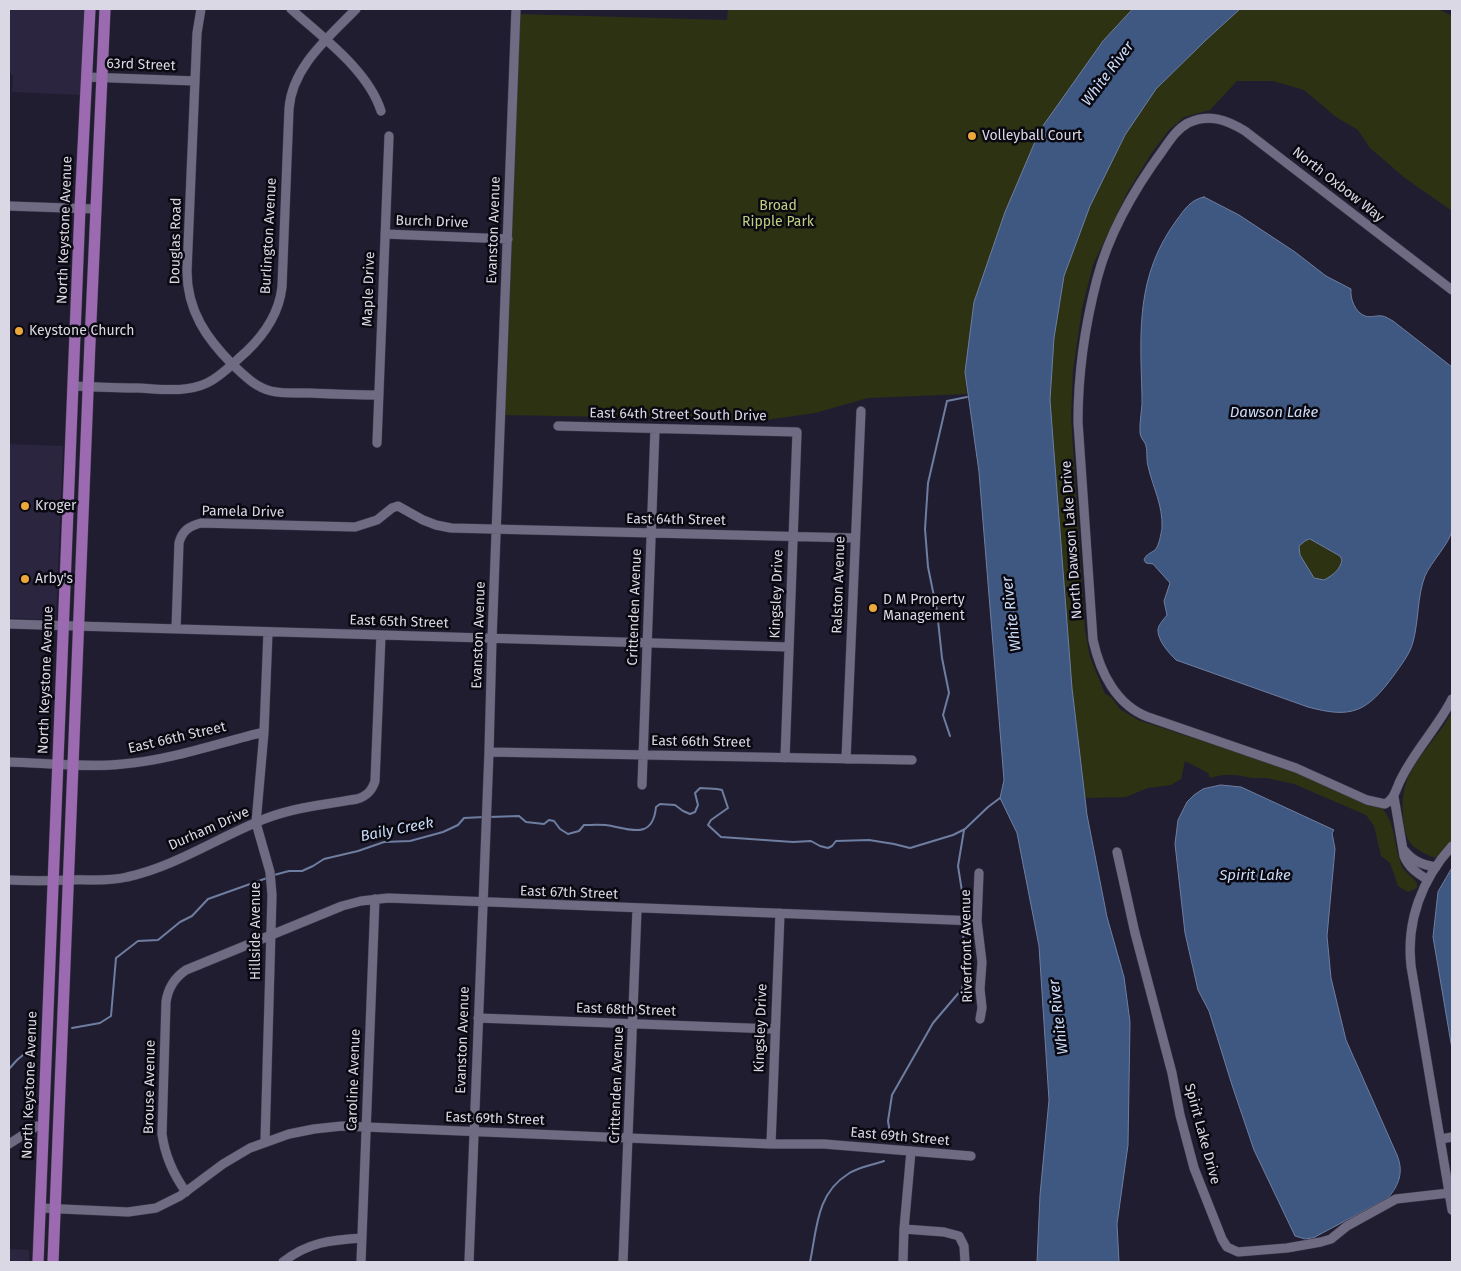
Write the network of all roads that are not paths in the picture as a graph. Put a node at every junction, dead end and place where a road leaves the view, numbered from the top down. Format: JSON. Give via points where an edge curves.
{"nodes":[{"id":1,"x":90,"y":9,"type":"edge"},
{"id":2,"x":105,"y":9,"type":"edge"},
{"id":3,"x":201,"y":9,"type":"edge"},
{"id":4,"x":291,"y":9,"type":"edge"},
{"id":5,"x":356,"y":9,"type":"edge"},
{"id":6,"x":516,"y":9,"type":"edge"},
{"id":7,"x":326,"y":41,"type":"junction"},
{"id":8,"x":86,"y":77,"type":"junction"},
{"id":9,"x":101,"y":78,"type":"junction"},
{"id":10,"x":195,"y":81,"type":"junction"},
{"id":11,"x":381,"y":111,"type":"dead end"},
{"id":12,"x":1201,"y":118,"type":"joint"},
{"id":13,"x":389,"y":136,"type":"dead end"},
{"id":14,"x":9,"y":206,"type":"edge"},
{"id":15,"x":80,"y":208,"type":"junction"},
{"id":16,"x":95,"y":208,"type":"junction"},
{"id":17,"x":385,"y":234,"type":"junction"},
{"id":18,"x":508,"y":239,"type":"junction"},
{"id":19,"x":1452,"y":290,"type":"edge"},
{"id":20,"x":232,"y":364,"type":"junction"},
{"id":21,"x":73,"y":386,"type":"junction"},
{"id":22,"x":88,"y":387,"type":"junction"},
{"id":23,"x":378,"y":395,"type":"junction"},
{"id":24,"x":861,"y":411,"type":"dead end"},
{"id":25,"x":558,"y":426,"type":"dead end"},
{"id":26,"x":655,"y":429,"type":"junction"},
{"id":27,"x":797,"y":432,"type":"joint"},
{"id":28,"x":377,"y":443,"type":"dead end"},
{"id":29,"x":497,"y":530,"type":"junction"},
{"id":30,"x":651,"y":533,"type":"junction"},
{"id":31,"x":793,"y":537,"type":"junction"},
{"id":32,"x":855,"y":538,"type":"junction"},
{"id":33,"x":9,"y":624,"type":"edge"},
{"id":34,"x":64,"y":626,"type":"junction"},
{"id":35,"x":79,"y":626,"type":"junction"},
{"id":36,"x":176,"y":629,"type":"junction"},
{"id":37,"x":268,"y":632,"type":"junction"},
{"id":38,"x":380,"y":635,"type":"junction"},
{"id":39,"x":492,"y":638,"type":"junction"},
{"id":40,"x":647,"y":643,"type":"junction"},
{"id":41,"x":789,"y":647,"type":"junction"},
{"id":42,"x":1452,"y":699,"type":"edge"},
{"id":43,"x":264,"y":732,"type":"junction"},
{"id":44,"x":489,"y":752,"type":"junction"},
{"id":45,"x":643,"y":754,"type":"junction"},
{"id":46,"x":785,"y":758,"type":"junction"},
{"id":47,"x":846,"y":760,"type":"junction"},
{"id":48,"x":912,"y":760,"type":"dead end"},
{"id":49,"x":9,"y":762,"type":"edge"},
{"id":50,"x":66,"y":764,"type":"junction"},
{"id":51,"x":642,"y":785,"type":"dead end"},
{"id":52,"x":1390,"y":801,"type":"junction"},
{"id":53,"x":256,"y":823,"type":"junction"},
{"id":54,"x":1452,"y":846,"type":"edge"},
{"id":55,"x":1117,"y":852,"type":"dead end"},
{"id":56,"x":1404,"y":853,"type":"junction"},
{"id":57,"x":1436,"y":867,"type":"junction"},
{"id":58,"x":979,"y":872,"type":"dead end"},
{"id":59,"x":9,"y":880,"type":"edge"},
{"id":60,"x":1428,"y":880,"type":"junction"},
{"id":61,"x":61,"y":881,"type":"junction"},
{"id":62,"x":375,"y":899,"type":"junction"},
{"id":63,"x":482,"y":903,"type":"junction"},
{"id":64,"x":637,"y":909,"type":"junction"},
{"id":65,"x":780,"y":913,"type":"junction"},
{"id":66,"x":978,"y":921,"type":"junction"},
{"id":67,"x":271,"y":935,"type":"junction"},
{"id":68,"x":176,"y":978,"type":"joint"},
{"id":69,"x":478,"y":1018,"type":"junction"},
{"id":70,"x":980,"y":1019,"type":"dead end"},
{"id":71,"x":633,"y":1024,"type":"junction"},
{"id":72,"x":774,"y":1029,"type":"junction"},
{"id":73,"x":38,"y":1126,"type":"dead end"},
{"id":74,"x":366,"y":1127,"type":"junction"},
{"id":75,"x":474,"y":1131,"type":"junction"},
{"id":76,"x":1452,"y":1137,"type":"edge"},
{"id":77,"x":628,"y":1138,"type":"junction"},
{"id":78,"x":1440,"y":1139,"type":"junction"},
{"id":79,"x":265,"y":1142,"type":"junction"},
{"id":80,"x":9,"y":1144,"type":"edge"},
{"id":81,"x":770,"y":1144,"type":"junction"},
{"id":82,"x":911,"y":1151,"type":"junction"},
{"id":83,"x":970,"y":1156,"type":"dead end"},
{"id":84,"x":186,"y":1192,"type":"junction"},
{"id":85,"x":1449,"y":1192,"type":"junction"},
{"id":86,"x":40,"y":1208,"type":"junction"},
{"id":87,"x":55,"y":1209,"type":"junction"},
{"id":88,"x":1452,"y":1210,"type":"edge"},
{"id":89,"x":904,"y":1229,"type":"junction"},
{"id":90,"x":362,"y":1238,"type":"junction"},
{"id":91,"x":38,"y":1262,"type":"edge"},
{"id":92,"x":53,"y":1262,"type":"edge"},
{"id":93,"x":283,"y":1262,"type":"edge"},
{"id":94,"x":362,"y":1262,"type":"edge"},
{"id":95,"x":469,"y":1262,"type":"edge"},
{"id":96,"x":623,"y":1262,"type":"edge"},
{"id":97,"x":903,"y":1262,"type":"edge"},
{"id":98,"x":965,"y":1262,"type":"edge"}],
"edges":[{"from":1,"to":8,"type":"main road","name":"North Keystone Avenue"},
{"from":2,"to":9,"type":"main road","name":"North Keystone Avenue"},
{"from":3,"to":10,"type":"street","name":"Douglas Road"},
{"from":4,"to":7,"type":"street"},
{"from":5,"to":7,"type":"street","name":"Burlington Avenue"},
{"from":6,"to":18,"type":"street","name":"Evanston Avenue"},
{"from":7,"to":11,"type":"street","via":[[363,77]]},
{"from":7,"to":20,"type":"street","name":"Burlington Avenue","via":[[300,72],[290,103],[280,300],[267,329]]},
{"from":8,"to":9,"type":"street","name":"63rd Street"},
{"from":8,"to":15,"type":"main road","name":"North Keystone Avenue"},
{"from":9,"to":10,"type":"street","name":"63rd Street"},
{"from":9,"to":16,"type":"main road","name":"North Keystone Avenue"},
{"from":10,"to":20,"type":"street","name":"Douglas Road","via":[[188,288],[205,334]]},
{"from":12,"to":19,"type":"street","name":"North Oxbow Way","via":[[1218,118],[1246,131]]},
{"from":12,"to":52,"type":"street","name":"North Dawson Lake Drive","via":[[1175,133],[1151,165],[1121,218],[1101,264],[1087,326],[1078,422],[1095,650],[1108,682],[1120,698],[1138,712],[1296,768],[1367,800]]},
{"from":13,"to":17,"type":"street","name":"Maple Drive"},
{"from":14,"to":15,"type":"street"},
{"from":15,"to":16,"type":"street"},
{"from":15,"to":21,"type":"main road","name":"North Keystone Avenue"},
{"from":16,"to":22,"type":"main road","name":"North Keystone Avenue"},
{"from":17,"to":18,"type":"street","name":"Burch Drive"},
{"from":17,"to":23,"type":"street","name":"Maple Drive"},
{"from":18,"to":29,"type":"street","name":"Evanston Avenue"},
{"from":20,"to":22,"type":"street","name":"Burlington Avenue","via":[[208,382],[189,388]]},
{"from":20,"to":23,"type":"street","name":"Douglas Road","via":[[254,384],[272,392]]},
{"from":21,"to":22,"type":"street","name":"Burlington Avenue"},
{"from":21,"to":34,"type":"main road","name":"North Keystone Avenue"},
{"from":22,"to":35,"type":"main road","name":"North Keystone Avenue"},
{"from":23,"to":28,"type":"street","name":"Maple Drive"},
{"from":24,"to":32,"type":"street","name":"Ralston Avenue"},
{"from":25,"to":26,"type":"street","name":"East 64th Street South Drive"},
{"from":26,"to":27,"type":"street","name":"East 64th Street South Drive"},
{"from":26,"to":30,"type":"street","name":"Crittenden Avenue"},
{"from":27,"to":31,"type":"street","name":"Kingsley Drive"},
{"from":29,"to":30,"type":"street","name":"East 64th Street"},
{"from":29,"to":36,"type":"street","name":"Pamela Drive","via":[[436,525],[402,506],[395,506],[377,520],[348,528],[201,523],[184,532],[179,543]]},
{"from":29,"to":39,"type":"street","name":"Evanston Avenue"},
{"from":30,"to":31,"type":"street","name":"East 64th Street"},
{"from":30,"to":40,"type":"street","name":"Crittenden Avenue"},
{"from":31,"to":32,"type":"street","name":"East 64th Street"},
{"from":31,"to":41,"type":"street","name":"Kingsley Drive"},
{"from":32,"to":47,"type":"street","name":"Ralston Avenue"},
{"from":33,"to":34,"type":"street","name":"East 65th Street"},
{"from":34,"to":35,"type":"street","name":"East 65th Street"},
{"from":34,"to":50,"type":"main road","name":"North Keystone Avenue"},
{"from":35,"to":36,"type":"street","name":"East 65th Street"},
{"from":35,"to":50,"type":"main road","name":"North Keystone Avenue"},
{"from":36,"to":37,"type":"street","name":"East 65th Street"},
{"from":37,"to":38,"type":"street","name":"East 65th Street"},
{"from":37,"to":43,"type":"street","name":"Hillside Avenue"},
{"from":38,"to":39,"type":"street","name":"East 65th Street"},
{"from":38,"to":53,"type":"street","name":"Durham Drive","via":[[373,788],[357,799],[280,814]]},
{"from":39,"to":40,"type":"street","name":"East 65th Street"},
{"from":39,"to":44,"type":"street","name":"Evanston Avenue"},
{"from":40,"to":41,"type":"street","name":"East 65th Street"},
{"from":40,"to":45,"type":"street","name":"Crittenden Avenue"},
{"from":41,"to":46,"type":"street","name":"Kingsley Drive"},
{"from":42,"to":52,"type":"street","via":[[1404,773]]},
{"from":43,"to":50,"type":"street","name":"East 66th Street","via":[[138,763]]},
{"from":43,"to":53,"type":"street","name":"Hillside Avenue"},
{"from":44,"to":45,"type":"street","name":"East 66th Street"},
{"from":44,"to":63,"type":"street","name":"Evanston Avenue"},
{"from":45,"to":46,"type":"street","name":"East 66th Street"},
{"from":45,"to":51,"type":"street","name":"Crittenden Avenue"},
{"from":46,"to":47,"type":"street","name":"East 66th Street"},
{"from":47,"to":48,"type":"street","name":"East 66th Street"},
{"from":49,"to":50,"type":"street","name":"East 66th Street"},
{"from":50,"to":61,"type":"main road","name":"North Keystone Avenue"},
{"from":52,"to":56,"type":"street"},
{"from":53,"to":61,"type":"street","name":"Durham Drive","via":[[134,876]]},
{"from":53,"to":67,"type":"street","name":"Hillside Avenue","via":[[270,876]]},
{"from":54,"to":57,"type":"street"},
{"from":55,"to":85,"type":"street","name":"Spirit Lake Drive","via":[[1194,1168],[1227,1247],[1238,1252],[1322,1242],[1396,1198]]},
{"from":56,"to":57,"type":"street","via":[[1416,862]]},
{"from":56,"to":60,"type":"street","via":[[1407,864]]},
{"from":57,"to":60,"type":"street"},
{"from":58,"to":66,"type":"street","name":"Riverfront Avenue"},
{"from":59,"to":61,"type":"street","name":"Durham Drive"},
{"from":60,"to":78,"type":"street","via":[[1415,911],[1410,953]]},
{"from":61,"to":86,"type":"main road","name":"North Keystone Avenue","via":[[48,1026]]},
{"from":61,"to":87,"type":"main road","name":"North Keystone Avenue","via":[[64,1017]]},
{"from":62,"to":63,"type":"street","name":"East 67th Street"},
{"from":62,"to":67,"type":"street","name":"East 67th Street","via":[[342,906]]},
{"from":62,"to":74,"type":"street","name":"Caroline Avenue"},
{"from":63,"to":64,"type":"street","name":"East 67th Street"},
{"from":63,"to":69,"type":"street","name":"Evanston Avenue"},
{"from":64,"to":65,"type":"street","name":"East 67th Street"},
{"from":64,"to":71,"type":"street","name":"Crittenden Avenue"},
{"from":65,"to":66,"type":"street","name":"East 67th Street"},
{"from":65,"to":72,"type":"street","name":"Kingsley Drive"},
{"from":66,"to":70,"type":"street","name":"Riverfront Avenue","via":[[982,962]]},
{"from":67,"to":68,"type":"street","name":"East 67th Street"},
{"from":67,"to":79,"type":"street","name":"Hillside Avenue"},
{"from":68,"to":84,"type":"street","name":"Brouse Avenue","via":[[166,1002],[162,1127],[168,1159]]},
{"from":69,"to":71,"type":"street","name":"East 68th Street"},
{"from":69,"to":75,"type":"street","name":"Evanston Avenue"},
{"from":71,"to":72,"type":"street","name":"East 68th Street"},
{"from":71,"to":77,"type":"street","name":"Crittenden Avenue"},
{"from":72,"to":81,"type":"street","name":"Kingsley Drive"},
{"from":73,"to":80,"type":"street"},
{"from":74,"to":75,"type":"street","name":"East 69th Street"},
{"from":74,"to":79,"type":"street","name":"East 69th Street","via":[[314,1129]]},
{"from":74,"to":90,"type":"street","name":"Caroline Avenue"},
{"from":75,"to":77,"type":"street","name":"East 69th Street"},
{"from":75,"to":95,"type":"street","name":"Evanston Avenue"},
{"from":76,"to":78,"type":"street"},
{"from":77,"to":81,"type":"street","name":"East 69th Street"},
{"from":77,"to":96,"type":"street","name":"Crittenden Avenue"},
{"from":78,"to":85,"type":"street"},
{"from":79,"to":84,"type":"street","name":"East 69th Street","via":[[228,1161]]},
{"from":81,"to":82,"type":"street","name":"East 69th Street","via":[[824,1144]]},
{"from":82,"to":83,"type":"street","name":"East 69th Street"},
{"from":82,"to":89,"type":"street"},
{"from":84,"to":87,"type":"street","name":"East 69th Street","via":[[162,1206],[140,1212]]},
{"from":85,"to":88,"type":"street"},
{"from":86,"to":87,"type":"street","name":"East 69th Street"},
{"from":86,"to":91,"type":"main road","name":"North Keystone Avenue"},
{"from":87,"to":92,"type":"main road","name":"North Keystone Avenue"},
{"from":89,"to":97,"type":"street"},
{"from":89,"to":98,"type":"street","via":[[959,1236],[964,1246]]},
{"from":90,"to":93,"type":"street","via":[[314,1245]]},
{"from":90,"to":94,"type":"street","name":"Caroline Avenue"}]}
